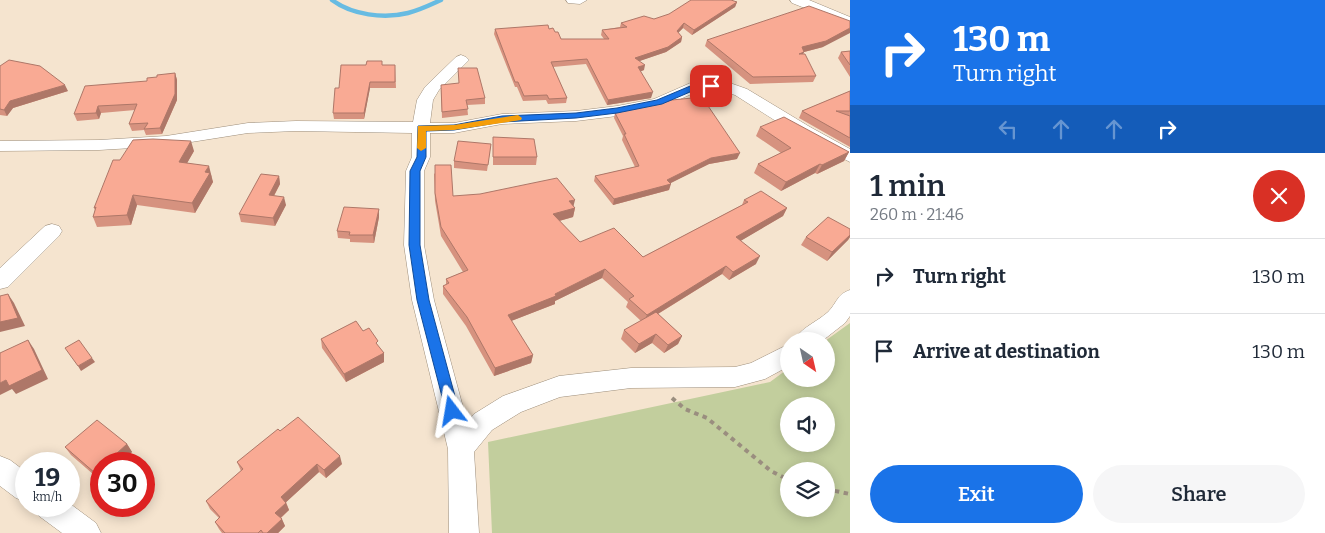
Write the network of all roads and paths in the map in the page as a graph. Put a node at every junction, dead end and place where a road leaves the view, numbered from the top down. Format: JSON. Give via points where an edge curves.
{"nodes":[{"id":1,"x":573,"y":0,"type":"edge"},
{"id":2,"x":580,"y":0,"type":"edge"},
{"id":3,"x":797,"y":0,"type":"edge"},
{"id":4,"x":827,"y":0,"type":"edge"},
{"id":5,"x":850,"y":9,"type":"edge"},
{"id":6,"x":850,"y":22,"type":"edge"},
{"id":7,"x":461,"y":60,"type":"dead end"},
{"id":8,"x":421,"y":128,"type":"junction"},
{"id":9,"x":0,"y":146,"type":"edge"},
{"id":10,"x":850,"y":156,"type":"edge"},
{"id":11,"x":52,"y":231,"type":"dead end"},
{"id":12,"x":0,"y":281,"type":"edge"},
{"id":13,"x":850,"y":298,"type":"edge"},
{"id":14,"x":818,"y":332,"type":"edge"},
{"id":15,"x":780,"y":359,"type":"edge"},
{"id":16,"x":652,"y":378,"type":"junction"},
{"id":17,"x":461,"y":448,"type":"junction"},
{"id":18,"x":0,"y":469,"type":"edge"},
{"id":19,"x":780,"y":476,"type":"edge"},
{"id":20,"x":15,"y":481,"type":"edge"},
{"id":21,"x":835,"y":491,"type":"edge"},
{"id":22,"x":850,"y":494,"type":"edge"},
{"id":23,"x":65,"y":517,"type":"edge"},
{"id":24,"x":86,"y":533,"type":"edge"},
{"id":25,"x":464,"y":533,"type":"edge"}],
"edges":[{"from":1,"to":2,"type":"street"},
{"from":3,"to":6,"type":"street"},
{"from":4,"to":5,"type":"street"},
{"from":7,"to":8,"type":"street","via":[[429,91]]},
{"from":8,"to":9,"type":"street","via":[[248,128],[166,141]]},
{"from":8,"to":10,"type":"street","via":[[454,128],[502,119],[617,111],[659,102],[695,86],[727,87],[756,100],[804,132]]},
{"from":8,"to":17,"type":"street","via":[[421,157],[415,171],[414,245],[423,300]]},
{"from":11,"to":12,"type":"street"},
{"from":13,"to":14,"type":"street","via":[[837,317]]},
{"from":15,"to":16,"type":"street","via":[[756,372],[735,377]]},
{"from":16,"to":17,"type":"street","via":[[559,387],[512,404],[483,422]]},
{"from":16,"to":19,"type":"path","via":[[685,409],[707,418]]},
{"from":17,"to":25,"type":"street"},
{"from":18,"to":20,"type":"street"},
{"from":21,"to":22,"type":"path"},
{"from":23,"to":24,"type":"street"}]}
